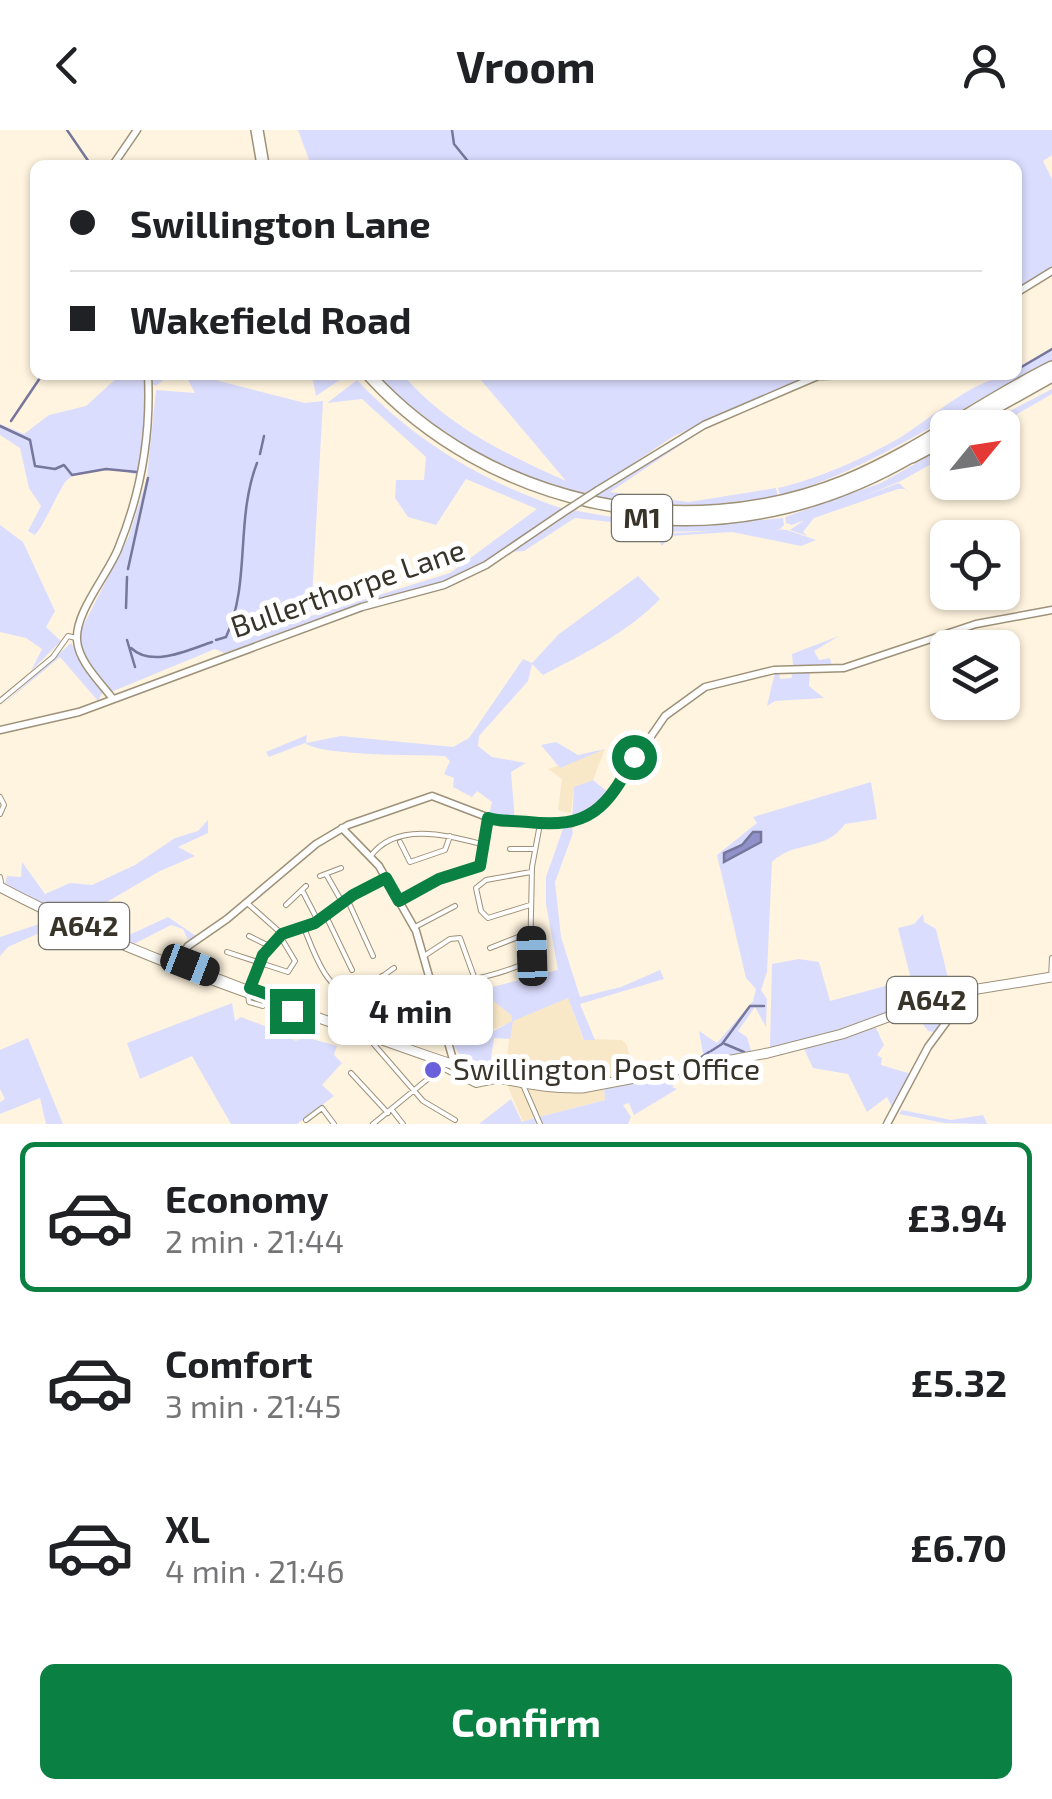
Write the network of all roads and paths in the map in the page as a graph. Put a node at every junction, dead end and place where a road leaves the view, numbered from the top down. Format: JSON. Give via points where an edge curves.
{"nodes":[{"id":1,"x":137,"y":130,"type":"edge"},
{"id":2,"x":254,"y":130,"type":"edge"},
{"id":3,"x":116,"y":160,"type":"edge"},
{"id":4,"x":258,"y":160,"type":"edge"},
{"id":5,"x":1052,"y":271,"type":"edge"},
{"id":6,"x":1022,"y":290,"type":"edge"},
{"id":7,"x":1052,"y":365,"type":"edge"},
{"id":8,"x":148,"y":380,"type":"edge"},
{"id":9,"x":365,"y":380,"type":"edge"},
{"id":10,"x":374,"y":380,"type":"edge"},
{"id":11,"x":807,"y":380,"type":"edge"},
{"id":12,"x":1052,"y":380,"type":"edge"},
{"id":13,"x":992,"y":410,"type":"edge"},
{"id":14,"x":996,"y":410,"type":"edge"},
{"id":15,"x":930,"y":446,"type":"edge"},
{"id":16,"x":1052,"y":610,"type":"edge"},
{"id":17,"x":76,"y":638,"type":"junction"},
{"id":18,"x":112,"y":699,"type":"junction"},
{"id":19,"x":0,"y":700,"type":"edge"},
{"id":20,"x":0,"y":730,"type":"edge"},
{"id":21,"x":0,"y":797,"type":"edge"},
{"id":22,"x":0,"y":814,"type":"edge"},
{"id":23,"x":488,"y":818,"type":"junction"},
{"id":24,"x":540,"y":824,"type":"junction"},
{"id":25,"x":342,"y":828,"type":"junction"},
{"id":26,"x":450,"y":836,"type":"junction"},
{"id":27,"x":399,"y":840,"type":"junction"},
{"id":28,"x":485,"y":845,"type":"junction"},
{"id":29,"x":510,"y":849,"type":"dead end"},
{"id":30,"x":535,"y":850,"type":"junction"},
{"id":31,"x":370,"y":857,"type":"junction"},
{"id":32,"x":341,"y":868,"type":"dead end"},
{"id":33,"x":531,"y":872,"type":"junction"},
{"id":34,"x":386,"y":878,"type":"junction"},
{"id":35,"x":0,"y":882,"type":"edge"},
{"id":36,"x":344,"y":901,"type":"junction"},
{"id":37,"x":399,"y":901,"type":"junction"},
{"id":38,"x":246,"y":902,"type":"junction"},
{"id":39,"x":286,"y":905,"type":"dead end"},
{"id":40,"x":530,"y":905,"type":"junction"},
{"id":41,"x":455,"y":906,"type":"dead end"},
{"id":42,"x":326,"y":916,"type":"junction"},
{"id":43,"x":318,"y":921,"type":"junction"},
{"id":44,"x":414,"y":927,"type":"junction"},
{"id":45,"x":304,"y":928,"type":"junction"},
{"id":46,"x":531,"y":932,"type":"junction"},
{"id":47,"x":281,"y":935,"type":"junction"},
{"id":48,"x":248,"y":936,"type":"dead end"},
{"id":49,"x":270,"y":946,"type":"junction"},
{"id":50,"x":490,"y":948,"type":"dead end"},
{"id":51,"x":227,"y":952,"type":"dead end"},
{"id":52,"x":181,"y":954,"type":"junction"},
{"id":53,"x":373,"y":956,"type":"dead end"},
{"id":54,"x":424,"y":956,"type":"junction"},
{"id":55,"x":1052,"y":958,"type":"edge"},
{"id":56,"x":260,"y":964,"type":"junction"},
{"id":57,"x":175,"y":965,"type":"junction"},
{"id":58,"x":394,"y":968,"type":"dead end"},
{"id":59,"x":352,"y":970,"type":"dead end"},
{"id":60,"x":382,"y":976,"type":"junction"},
{"id":61,"x":1051,"y":978,"type":"edge"},
{"id":62,"x":476,"y":982,"type":"junction"},
{"id":63,"x":432,"y":984,"type":"junction"},
{"id":64,"x":971,"y":989,"type":"junction"},
{"id":65,"x":249,"y":991,"type":"junction"},
{"id":66,"x":305,"y":993,"type":"dead end"},
{"id":67,"x":392,"y":993,"type":"junction"},
{"id":68,"x":290,"y":1007,"type":"junction"},
{"id":69,"x":385,"y":1017,"type":"junction"},
{"id":70,"x":414,"y":1022,"type":"dead end"},
{"id":71,"x":371,"y":1038,"type":"junction"},
{"id":72,"x":449,"y":1064,"type":"junction"},
{"id":73,"x":351,"y":1074,"type":"dead end"},
{"id":74,"x":521,"y":1080,"type":"junction"},
{"id":75,"x":416,"y":1092,"type":"junction"},
{"id":76,"x":390,"y":1111,"type":"junction"},
{"id":77,"x":306,"y":1120,"type":"dead end"},
{"id":78,"x":455,"y":1120,"type":"dead end"},
{"id":79,"x":334,"y":1124,"type":"edge"},
{"id":80,"x":373,"y":1124,"type":"edge"},
{"id":81,"x":402,"y":1124,"type":"edge"},
{"id":82,"x":540,"y":1124,"type":"edge"},
{"id":83,"x":887,"y":1124,"type":"edge"}],
"edges":[{"from":1,"to":3,"type":"street"},
{"from":2,"to":4,"type":"highway"},
{"from":5,"to":6,"type":"street"},
{"from":7,"to":10,"type":"highway","number":"M1","via":[[892,458],[824,488],[753,506],[660,512],[576,499],[500,471],[420,422]]},
{"from":8,"to":17,"type":"street","via":[[138,490]]},
{"from":9,"to":15,"type":"highway","number":"M1","via":[[413,425],[480,469],[606,513],[668,520],[754,514],[820,498]]},
{"from":11,"to":18,"type":"street","name":"Bullerthorpe Lane","bridge":true,"via":[[704,424],[486,565],[444,585],[362,607]]},
{"from":12,"to":13,"type":"highway"},
{"from":12,"to":14,"type":"highway"},
{"from":16,"to":24,"type":"street","via":[[976,624],[844,668],[723,679],[665,716],[591,816]]},
{"from":17,"to":18,"type":"street","via":[[84,662]]},
{"from":17,"to":19,"type":"street","via":[[68,636],[53,657]]},
{"from":18,"to":20,"type":"street","name":"Bullerthorpe Lane"},
{"from":21,"to":22,"type":"street"},
{"from":23,"to":24,"type":"street"},
{"from":23,"to":25,"type":"street","via":[[432,796]]},
{"from":23,"to":28,"type":"street"},
{"from":24,"to":30,"type":"street"},
{"from":25,"to":31,"type":"street"},
{"from":25,"to":38,"type":"street"},
{"from":26,"to":27,"type":"street","via":[[423,832]]},
{"from":26,"to":27,"type":"street","via":[[445,850],[410,862]]},
{"from":26,"to":28,"type":"street"},
{"from":27,"to":31,"type":"street"},
{"from":28,"to":37,"type":"street","via":[[480,866]]},
{"from":29,"to":30,"type":"street"},
{"from":30,"to":33,"type":"street"},
{"from":31,"to":34,"type":"street"},
{"from":32,"to":36,"type":"street","via":[[323,875]]},
{"from":33,"to":40,"type":"street"},
{"from":33,"to":40,"type":"street","via":[[476,888],[488,918]]},
{"from":34,"to":36,"type":"street"},
{"from":34,"to":37,"type":"street"},
{"from":35,"to":57,"type":"main road","number":"A642"},
{"from":36,"to":42,"type":"street"},
{"from":36,"to":53,"type":"street"},
{"from":37,"to":44,"type":"street"},
{"from":38,"to":47,"type":"street"},
{"from":38,"to":52,"type":"street"},
{"from":39,"to":43,"type":"street","via":[[304,888]]},
{"from":40,"to":46,"type":"street"},
{"from":41,"to":44,"type":"street"},
{"from":42,"to":43,"type":"street"},
{"from":42,"to":59,"type":"street"},
{"from":43,"to":45,"type":"street"},
{"from":44,"to":54,"type":"street"},
{"from":45,"to":47,"type":"street"},
{"from":45,"to":60,"type":"street","via":[[323,968],[346,992]]},
{"from":46,"to":50,"type":"street"},
{"from":46,"to":62,"type":"street","via":[[530,961]]},
{"from":47,"to":49,"type":"street"},
{"from":47,"to":56,"type":"street","via":[[294,968],[281,972]]},
{"from":48,"to":49,"type":"street"},
{"from":49,"to":56,"type":"street"},
{"from":51,"to":56,"type":"street"},
{"from":52,"to":57,"type":"street"},
{"from":52,"to":65,"type":"street","via":[[190,965]]},
{"from":54,"to":62,"type":"street","via":[[460,938]]},
{"from":54,"to":63,"type":"street"},
{"from":55,"to":61,"type":"street"},
{"from":56,"to":65,"type":"street"},
{"from":57,"to":65,"type":"main road","number":"A642"},
{"from":58,"to":60,"type":"street"},
{"from":60,"to":67,"type":"street"},
{"from":61,"to":64,"type":"main road","number":"A642"},
{"from":62,"to":63,"type":"street"},
{"from":63,"to":67,"type":"street"},
{"from":63,"to":72,"type":"street"},
{"from":64,"to":74,"type":"main road","number":"A642","via":[[842,1034],[746,1058],[582,1088]]},
{"from":64,"to":83,"type":"street","via":[[928,1047]]},
{"from":65,"to":68,"type":"street"},
{"from":65,"to":68,"type":"main road","number":"A642"},
{"from":66,"to":68,"type":"street"},
{"from":67,"to":69,"type":"street"},
{"from":68,"to":71,"type":"main road","number":"A642"},
{"from":69,"to":70,"type":"street"},
{"from":69,"to":71,"type":"street"},
{"from":71,"to":72,"type":"main road","number":"A642"},
{"from":71,"to":75,"type":"street"},
{"from":72,"to":74,"type":"main road","number":"A642"},
{"from":72,"to":75,"type":"street"},
{"from":73,"to":76,"type":"street"},
{"from":74,"to":82,"type":"street"},
{"from":75,"to":76,"type":"street"},
{"from":75,"to":78,"type":"street"},
{"from":76,"to":80,"type":"street"},
{"from":76,"to":81,"type":"street"},
{"from":77,"to":79,"type":"street","via":[[322,1108]]}]}
